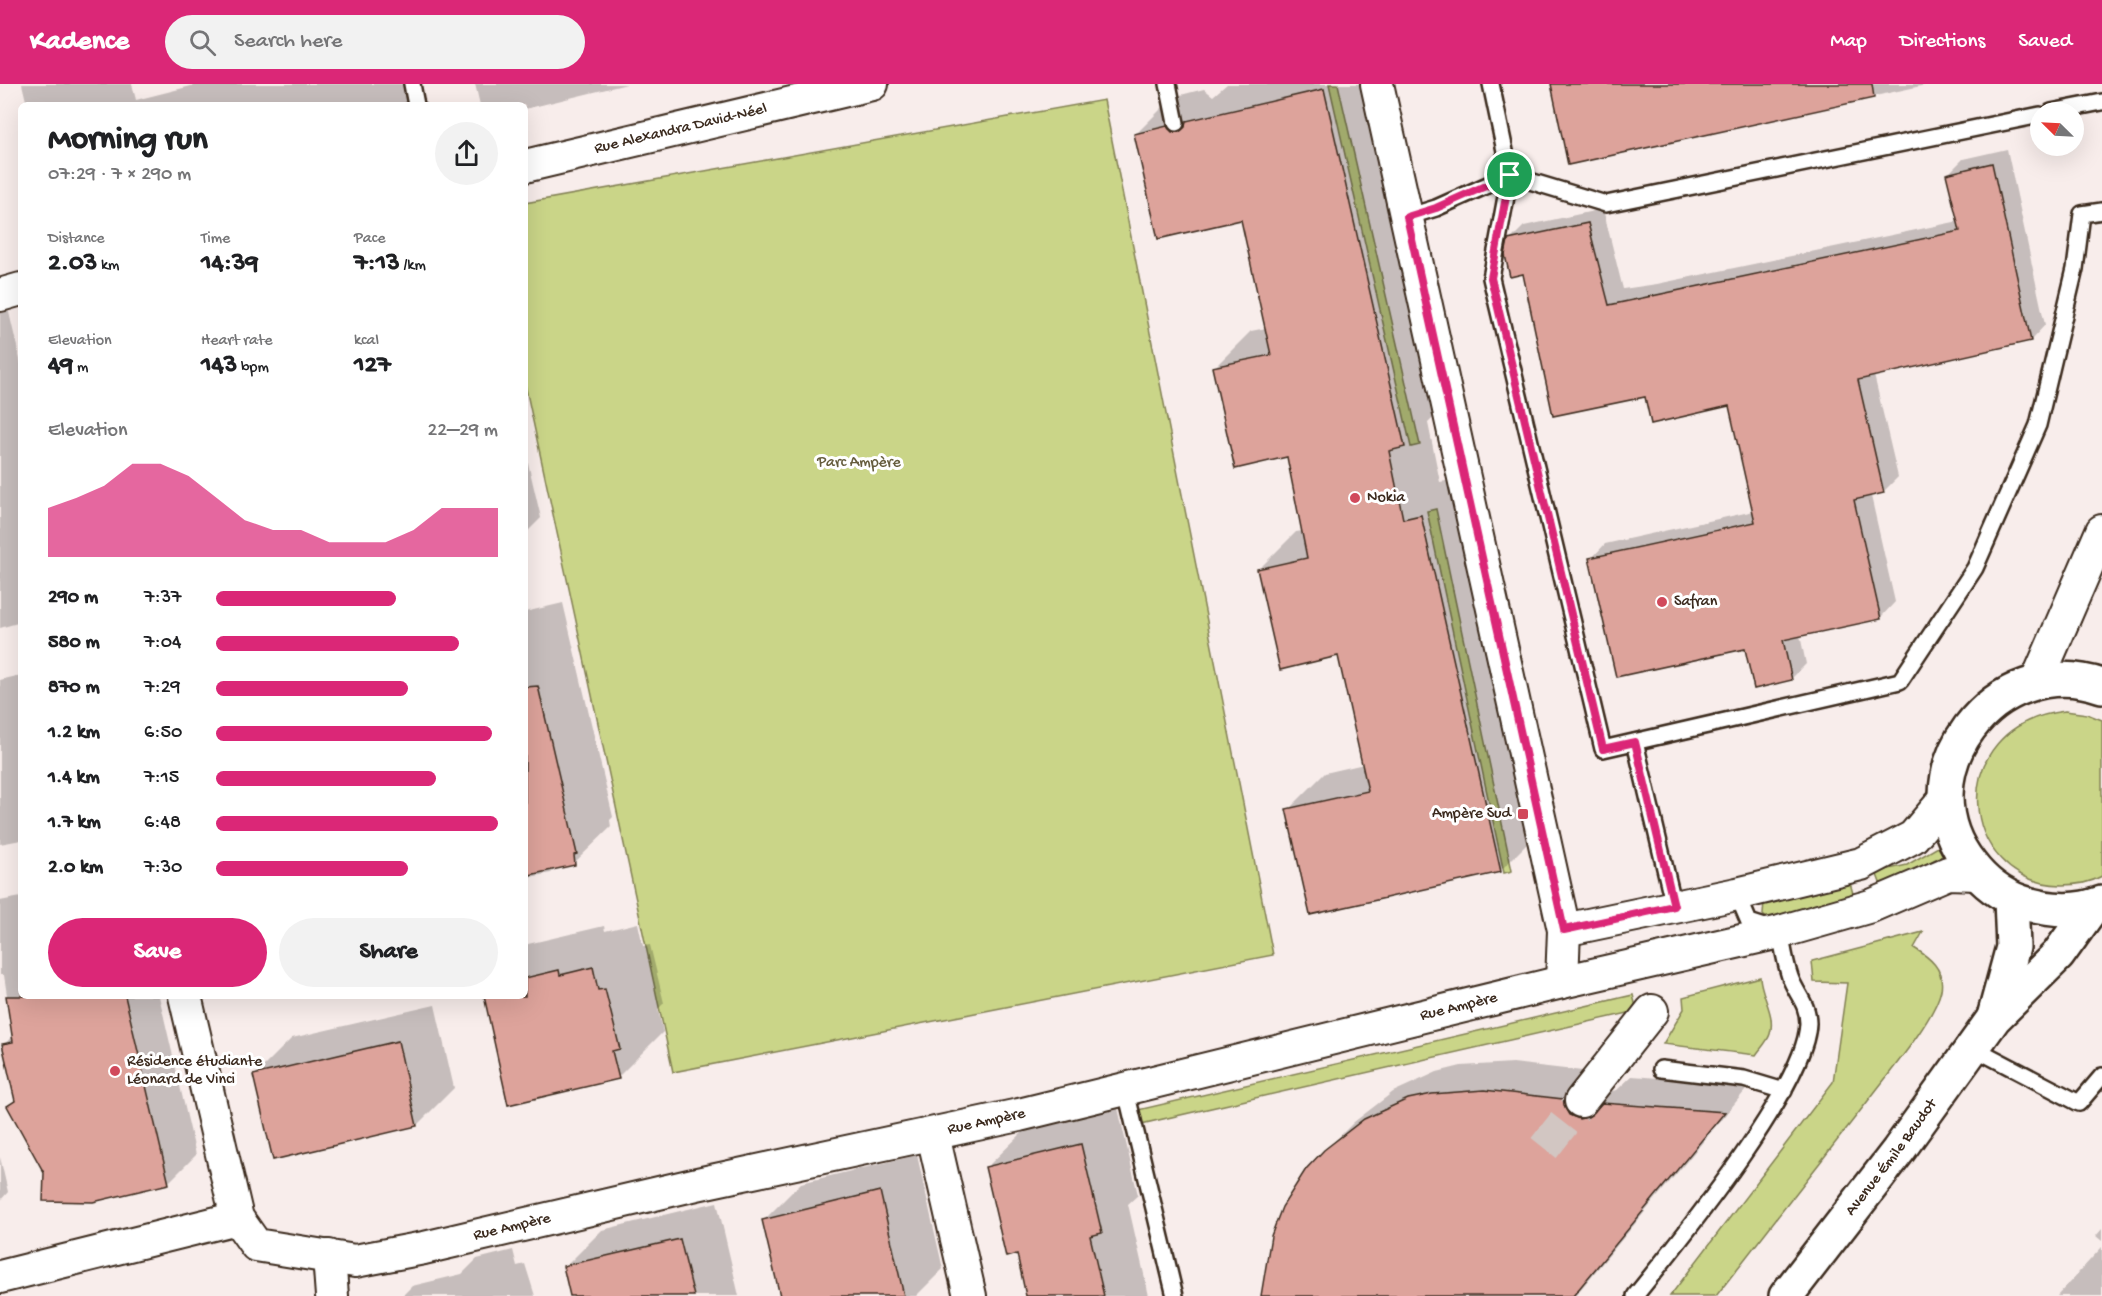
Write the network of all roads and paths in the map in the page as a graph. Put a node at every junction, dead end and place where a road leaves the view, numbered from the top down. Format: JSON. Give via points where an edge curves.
{"nodes":[{"id":1,"x":412,"y":84,"type":"edge"},
{"id":2,"x":872,"y":84,"type":"edge"},
{"id":3,"x":1168,"y":84,"type":"edge"},
{"id":4,"x":1377,"y":84,"type":"edge"},
{"id":5,"x":1491,"y":84,"type":"edge"},
{"id":6,"x":779,"y":95,"type":"edge"},
{"id":7,"x":415,"y":102,"type":"edge"},
{"id":8,"x":2102,"y":102,"type":"edge"},
{"id":9,"x":2084,"y":106,"type":"edge"},
{"id":10,"x":2030,"y":117,"type":"edge"},
{"id":11,"x":1176,"y":123,"type":"dead end"},
{"id":12,"x":528,"y":165,"type":"edge"},
{"id":13,"x":1510,"y":175,"type":"junction"},
{"id":14,"x":2102,"y":211,"type":"edge"},
{"id":15,"x":1407,"y":217,"type":"junction"},
{"id":16,"x":18,"y":290,"type":"edge"},
{"id":17,"x":0,"y":295,"type":"edge"},
{"id":18,"x":2102,"y":531,"type":"edge"},
{"id":19,"x":2037,"y":681,"type":"junction"},
{"id":20,"x":2102,"y":686,"type":"edge"},
{"id":21,"x":1635,"y":742,"type":"junction"},
{"id":22,"x":1946,"y":798,"type":"junction"},
{"id":23,"x":1978,"y":874,"type":"junction"},
{"id":24,"x":1737,"y":894,"type":"junction"},
{"id":25,"x":2011,"y":899,"type":"junction"},
{"id":26,"x":2097,"y":904,"type":"edge"},
{"id":27,"x":1674,"y":906,"type":"junction"},
{"id":28,"x":1564,"y":930,"type":"junction"},
{"id":29,"x":1780,"y":932,"type":"junction"},
{"id":30,"x":1562,"y":982,"type":"junction"},
{"id":31,"x":186,"y":999,"type":"edge"},
{"id":32,"x":1652,"y":1011,"type":"dead end"},
{"id":33,"x":1994,"y":1018,"type":"junction"},
{"id":34,"x":1972,"y":1047,"type":"junction"},
{"id":35,"x":1661,"y":1069,"type":"dead end"},
{"id":36,"x":2102,"y":1076,"type":"edge"},
{"id":37,"x":1125,"y":1087,"type":"junction"},
{"id":38,"x":1784,"y":1091,"type":"junction"},
{"id":39,"x":1581,"y":1101,"type":"tunnel mouth"},
{"id":40,"x":933,"y":1134,"type":"junction"},
{"id":41,"x":237,"y":1218,"type":"junction"},
{"id":42,"x":329,"y":1256,"type":"junction"},
{"id":43,"x":0,"y":1277,"type":"edge"},
{"id":44,"x":332,"y":1296,"type":"edge"},
{"id":45,"x":970,"y":1296,"type":"edge"},
{"id":46,"x":1175,"y":1296,"type":"edge"},
{"id":47,"x":1635,"y":1296,"type":"edge"},
{"id":48,"x":1786,"y":1296,"type":"edge"}],
"edges":[{"from":1,"to":7,"type":"lane"},
{"from":2,"to":6,"type":"street","name":"Rue Alexandra David-Néel"},
{"from":3,"to":11,"type":"lane"},
{"from":4,"to":15,"type":"street"},
{"from":5,"to":13,"type":"lane"},
{"from":6,"to":12,"type":"street","name":"Rue Alexandra David-Néel"},
{"from":8,"to":9,"type":"lane"},
{"from":10,"to":13,"type":"lane","via":[[1606,204]]},
{"from":13,"to":15,"type":"lane"},
{"from":13,"to":21,"type":"lane","via":[[1491,278],[1603,749]]},
{"from":14,"to":21,"type":"lane","via":[[2082,214],[2075,269],[2038,425],[1976,568],[1900,681]]},
{"from":15,"to":28,"type":"street"},
{"from":16,"to":17,"type":"street"},
{"from":18,"to":19,"type":"street"},
{"from":19,"to":20,"type":"street","via":[[2079,680]]},
{"from":19,"to":22,"type":"street","via":[[2012,690],[1971,723],[1954,754]]},
{"from":21,"to":27,"type":"lane"},
{"from":22,"to":23,"type":"street","via":[[1955,839]]},
{"from":22,"to":24,"type":"street","via":[[1914,837],[1861,864]]},
{"from":23,"to":25,"type":"street"},
{"from":23,"to":29,"type":"street","name":"Rue Ampère","via":[[1948,873],[1871,906]]},
{"from":24,"to":27,"type":"street"},
{"from":24,"to":29,"type":"lane","via":[[1749,922]]},
{"from":25,"to":26,"type":"street","via":[[2037,908],[2065,910]]},
{"from":25,"to":33,"type":"street","name":"Avenue Émile Baudot","via":[[2013,947]]},
{"from":26,"to":33,"type":"street","name":"Avenue Émile Baudot","via":[[2058,955]]},
{"from":27,"to":28,"type":"street"},
{"from":28,"to":30,"type":"street"},
{"from":29,"to":30,"type":"street","name":"Rue Ampère"},
{"from":29,"to":38,"type":"lane","via":[[1791,979],[1807,1007],[1808,1026]]},
{"from":30,"to":37,"type":"street","name":"Rue Ampère"},
{"from":31,"to":41,"type":"street"},
{"from":32,"to":39,"type":"street"},
{"from":33,"to":34,"type":"street","name":"Avenue Émile Baudot"},
{"from":34,"to":36,"type":"lane","via":[[2079,1104]]},
{"from":34,"to":48,"type":"street","name":"Avenue Émile Baudot"},
{"from":35,"to":38,"type":"lane","via":[[1744,1079]]},
{"from":37,"to":40,"type":"street","name":"Rue Ampère"},
{"from":37,"to":46,"type":"lane"},
{"from":38,"to":47,"type":"lane","via":[[1678,1243]]},
{"from":40,"to":42,"type":"street","name":"Rue Ampère","via":[[424,1248],[355,1261]]},
{"from":40,"to":45,"type":"street"},
{"from":41,"to":42,"type":"street","name":"Rue Ampère","via":[[256,1245]]},
{"from":41,"to":43,"type":"street"},
{"from":42,"to":44,"type":"street"}]}
